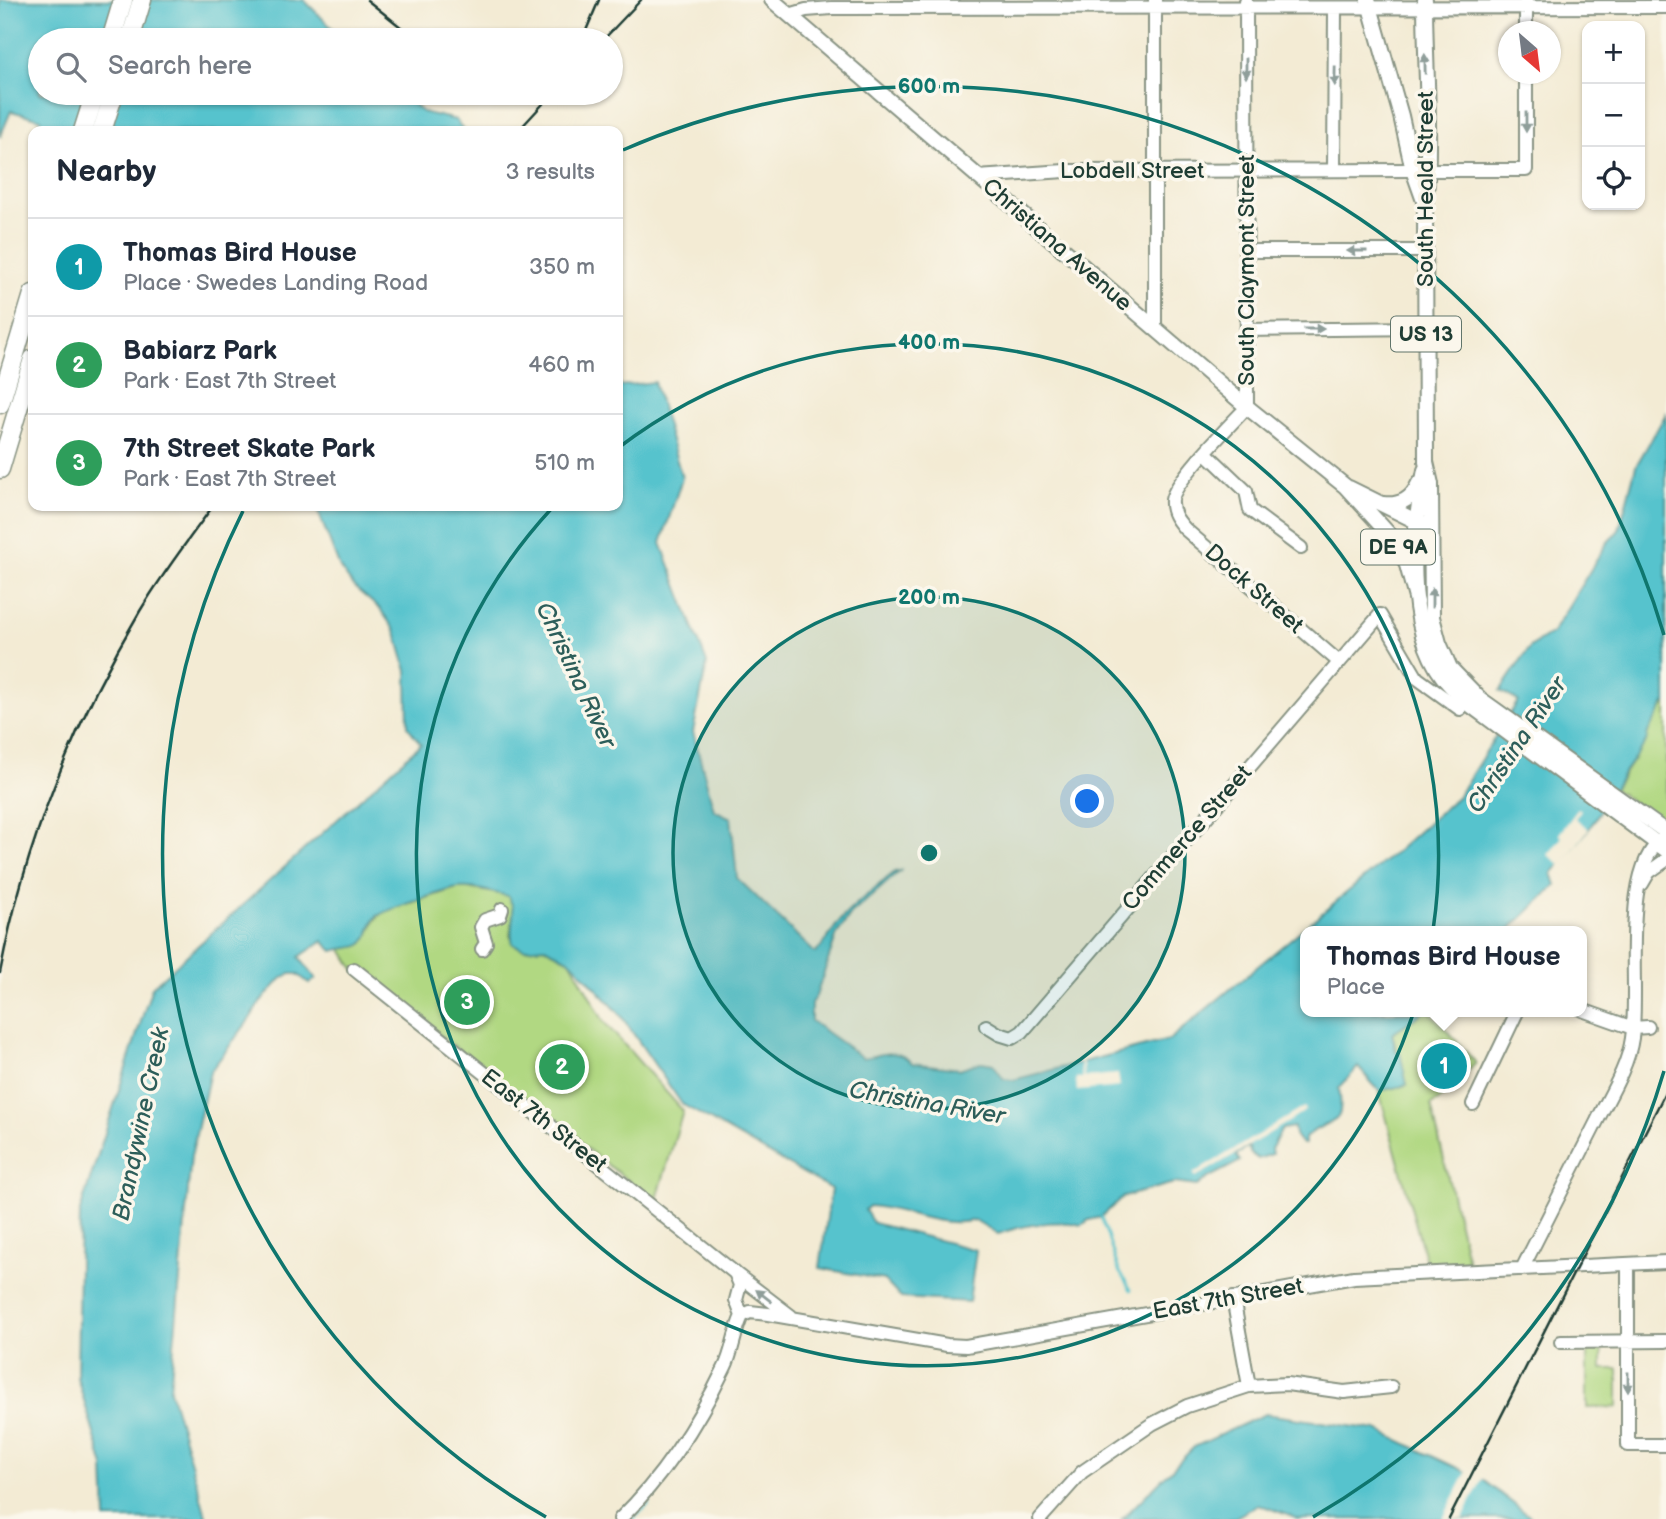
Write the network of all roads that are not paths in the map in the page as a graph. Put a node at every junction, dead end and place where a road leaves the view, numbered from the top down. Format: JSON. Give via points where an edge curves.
{"nodes":[{"id":1,"x":123,"y":0,"type":"edge"},
{"id":2,"x":142,"y":0,"type":"edge"},
{"id":3,"x":772,"y":0,"type":"edge"},
{"id":4,"x":1155,"y":4,"type":"edge"},
{"id":5,"x":1246,"y":4,"type":"edge"},
{"id":6,"x":1368,"y":4,"type":"edge"},
{"id":7,"x":1425,"y":4,"type":"edge"},
{"id":8,"x":1526,"y":4,"type":"edge"},
{"id":9,"x":1624,"y":4,"type":"edge"},
{"id":10,"x":1666,"y":7,"type":"edge"},
{"id":11,"x":1335,"y":8,"type":"junction"},
{"id":12,"x":789,"y":15,"type":"junction"},
{"id":13,"x":115,"y":28,"type":"edge"},
{"id":14,"x":134,"y":28,"type":"edge"},
{"id":15,"x":1526,"y":84,"type":"edge"},
{"id":16,"x":1392,"y":86,"type":"junction"},
{"id":17,"x":1426,"y":94,"type":"junction"},
{"id":18,"x":91,"y":105,"type":"edge"},
{"id":19,"x":110,"y":105,"type":"edge"},
{"id":20,"x":85,"y":126,"type":"edge"},
{"id":21,"x":104,"y":126,"type":"edge"},
{"id":22,"x":1334,"y":170,"type":"junction"},
{"id":23,"x":1413,"y":170,"type":"junction"},
{"id":24,"x":1428,"y":170,"type":"junction"},
{"id":25,"x":1157,"y":171,"type":"junction"},
{"id":26,"x":1247,"y":171,"type":"junction"},
{"id":27,"x":977,"y":177,"type":"junction"},
{"id":28,"x":1425,"y":206,"type":"junction"},
{"id":29,"x":1245,"y":251,"type":"junction"},
{"id":30,"x":1426,"y":251,"type":"junction"},
{"id":31,"x":28,"y":311,"type":"edge"},
{"id":32,"x":1426,"y":328,"type":"junction"},
{"id":33,"x":1155,"y":329,"type":"junction"},
{"id":34,"x":1246,"y":330,"type":"junction"},
{"id":35,"x":28,"y":376,"type":"edge"},
{"id":36,"x":0,"y":404,"type":"edge"},
{"id":37,"x":1247,"y":407,"type":"junction"},
{"id":38,"x":1205,"y":452,"type":"junction"},
{"id":39,"x":1426,"y":461,"type":"junction"},
{"id":40,"x":0,"y":469,"type":"edge"},
{"id":41,"x":1345,"y":486,"type":"junction"},
{"id":42,"x":1377,"y":503,"type":"junction"},
{"id":43,"x":1359,"y":504,"type":"junction"},
{"id":44,"x":1173,"y":513,"type":"joint"},
{"id":45,"x":1416,"y":526,"type":"junction"},
{"id":46,"x":1432,"y":530,"type":"junction"},
{"id":47,"x":1301,"y":548,"type":"dead end"},
{"id":48,"x":1417,"y":602,"type":"junction"},
{"id":49,"x":1339,"y":662,"type":"junction"},
{"id":50,"x":1443,"y":666,"type":"junction"},
{"id":51,"x":1460,"y":709,"type":"dead end"},
{"id":52,"x":1660,"y":839,"type":"edge"},
{"id":53,"x":1666,"y":860,"type":"edge"},
{"id":54,"x":1636,"y":897,"type":"junction"},
{"id":55,"x":502,"y":909,"type":"dead end"},
{"id":56,"x":482,"y":949,"type":"dead end"},
{"id":57,"x":354,"y":970,"type":"dead end"},
{"id":58,"x":1587,"y":1012,"type":"edge"},
{"id":59,"x":1515,"y":1017,"type":"edge"},
{"id":60,"x":986,"y":1026,"type":"dead end"},
{"id":61,"x":1633,"y":1027,"type":"junction"},
{"id":62,"x":1648,"y":1027,"type":"dead end"},
{"id":63,"x":1473,"y":1104,"type":"dead end"},
{"id":64,"x":1666,"y":1262,"type":"edge"},
{"id":65,"x":1628,"y":1265,"type":"junction"},
{"id":66,"x":1522,"y":1269,"type":"junction"},
{"id":67,"x":735,"y":1273,"type":"junction"},
{"id":68,"x":1233,"y":1298,"type":"junction"},
{"id":69,"x":742,"y":1316,"type":"junction"},
{"id":70,"x":794,"y":1319,"type":"junction"},
{"id":71,"x":1628,"y":1340,"type":"junction"},
{"id":72,"x":1666,"y":1340,"type":"edge"},
{"id":73,"x":1561,"y":1342,"type":"dead end"},
{"id":74,"x":1249,"y":1385,"type":"junction"},
{"id":75,"x":1391,"y":1387,"type":"dead end"},
{"id":76,"x":1666,"y":1445,"type":"edge"},
{"id":77,"x":620,"y":1519,"type":"edge"},
{"id":78,"x":1040,"y":1519,"type":"edge"}],
"edges":[{"from":1,"to":13,"type":"highway"},
{"from":2,"to":14,"type":"highway"},
{"from":3,"to":12,"type":"main road","name":"Christiana Avenue","number":"DE 9A"},
{"from":4,"to":5,"type":"street"},
{"from":4,"to":12,"type":"street","via":[[832,8]]},
{"from":4,"to":25,"type":"street"},
{"from":5,"to":11,"type":"street"},
{"from":5,"to":26,"type":"street","name":"South Claymont Street","one_way":true},
{"from":6,"to":7,"type":"street"},
{"from":6,"to":11,"type":"street"},
{"from":6,"to":16,"type":"main road","number":"US 13"},
{"from":7,"to":8,"type":"street"},
{"from":17,"to":7,"type":"main road","name":"South Heald Street","number":"US 13","one_way":true},
{"from":8,"to":9,"type":"street"},
{"from":9,"to":10,"type":"street"},
{"from":11,"to":22,"type":"street","one_way":true},
{"from":12,"to":27,"type":"main road","name":"Christiana Avenue","number":"DE 9A"},
{"from":15,"to":24,"type":"street","one_way":true,"via":[[1526,170]]},
{"from":16,"to":17,"type":"main road","via":[[1408,112],[1423,107]]},
{"from":16,"to":23,"type":"main road","number":"US 13"},
{"from":17,"to":24,"type":"main road","name":"South Heald Street","number":"US 13"},
{"from":18,"to":20,"type":"highway"},
{"from":19,"to":21,"type":"highway"},
{"from":22,"to":23,"type":"street","name":"Lobdell Street"},
{"from":22,"to":26,"type":"street","name":"Lobdell Street"},
{"from":23,"to":28,"type":"main road","number":"US 13"},
{"from":24,"to":28,"type":"main road","name":"South Heald Street","number":"US 13"},
{"from":25,"to":26,"type":"street","name":"Lobdell Street"},
{"from":25,"to":27,"type":"street","name":"Lobdell Street","via":[[1044,171]]},
{"from":25,"to":33,"type":"street"},
{"from":26,"to":29,"type":"street","name":"South Claymont Street"},
{"from":27,"to":33,"type":"main road","name":"Christiana Avenue","number":"DE 9A"},
{"from":28,"to":30,"type":"main road","name":"South Heald Street","number":"US 13"},
{"from":30,"to":29,"type":"street","one_way":true},
{"from":29,"to":34,"type":"street","name":"South Claymont Street"},
{"from":30,"to":32,"type":"main road","name":"South Heald Street","number":"US 13"},
{"from":31,"to":36,"type":"highway"},
{"from":34,"to":32,"type":"street","one_way":true},
{"from":32,"to":39,"type":"main road","name":"South Heald Street","number":"US 13"},
{"from":33,"to":37,"type":"main road","name":"Christiana Avenue","number":"DE 9A"},
{"from":34,"to":37,"type":"street","name":"South Claymont Street"},
{"from":35,"to":40,"type":"highway"},
{"from":37,"to":38,"type":"street","name":"South Claymont Street"},
{"from":37,"to":41,"type":"main road","name":"Christiana Avenue","number":"DE 9A"},
{"from":38,"to":44,"type":"street","name":"South Claymont Street","via":[[1174,494]]},
{"from":38,"to":47,"type":"street","via":[[1246,491],[1250,510]]},
{"from":39,"to":42,"type":"main road","via":[[1410,497],[1394,505]]},
{"from":39,"to":45,"type":"main road","name":"South Heald Street","number":"US 13"},
{"from":39,"to":46,"type":"main road","name":"South Heald Street","number":"US 13"},
{"from":41,"to":42,"type":"main road","name":"Christiana Avenue","number":"DE 9A"},
{"from":41,"to":43,"type":"main road","name":"Christiana Avenue","number":"DE 9A"},
{"from":42,"to":45,"type":"main road","name":"Christiana Avenue","number":"DE 9A"},
{"from":43,"to":45,"type":"main road","name":"Christiana Avenue"},
{"from":43,"to":48,"type":"main road","number":"DE 9A","via":[[1402,553]]},
{"from":44,"to":49,"type":"street","name":"Dock Street","via":[[1185,529]]},
{"from":45,"to":46,"type":"main road","name":"Christiana Avenue","number":"DE 9A"},
{"from":45,"to":48,"type":"main road","name":"South Heald Street","number":"US 13"},
{"from":50,"to":46,"type":"main road","name":"South Heald Street","number":"US 13","one_way":true,"via":[[1432,617]]},
{"from":48,"to":50,"type":"main road","name":"South Heald Street","number":"US 13","via":[[1423,635]]},
{"from":49,"to":51,"type":"street","name":"Commerce Street","via":[[1380,615],[1417,678]]},
{"from":49,"to":60,"type":"street","name":"Commerce Street","via":[[1023,1032],[1012,1038]]},
{"from":50,"to":52,"type":"main road","name":"South Heald Street","number":"US 13","via":[[1480,699],[1620,801]]},
{"from":50,"to":52,"type":"main road","number":"US 13","via":[[1457,694],[1469,705]]},
{"from":52,"to":54,"type":"street","via":[[1645,861]]},
{"from":53,"to":54,"type":"street","via":[[1649,872]]},
{"from":54,"to":61,"type":"street"},
{"from":55,"to":56,"type":"street","via":[[481,927],[486,943]]},
{"from":57,"to":67,"type":"street","name":"East 7th Street"},
{"from":58,"to":61,"type":"street"},
{"from":59,"to":63,"type":"street"},
{"from":61,"to":62,"type":"street"},
{"from":61,"to":66,"type":"street","via":[[1622,1071]]},
{"from":64,"to":65,"type":"street","name":"East 7th Street"},
{"from":65,"to":66,"type":"street","name":"East 7th Street"},
{"from":65,"to":71,"type":"street"},
{"from":66,"to":68,"type":"street","name":"East 7th Street","via":[[1366,1276]]},
{"from":67,"to":69,"type":"street"},
{"from":70,"to":67,"type":"street","name":"East 7th Street","one_way":true},
{"from":68,"to":70,"type":"street","name":"East 7th Street","via":[[966,1346]]},
{"from":68,"to":74,"type":"street"},
{"from":69,"to":70,"type":"street","name":"East 7th Street","via":[[750,1312]]},
{"from":69,"to":77,"type":"street","via":[[725,1366],[692,1427],[652,1486]]},
{"from":71,"to":72,"type":"street"},
{"from":71,"to":73,"type":"street"},
{"from":71,"to":76,"type":"street","one_way":true,"via":[[1628,1445]]},
{"from":74,"to":75,"type":"street","via":[[1287,1384],[1344,1392]]},
{"from":74,"to":78,"type":"street","via":[[1173,1411],[1152,1424],[1082,1472]]}]}
